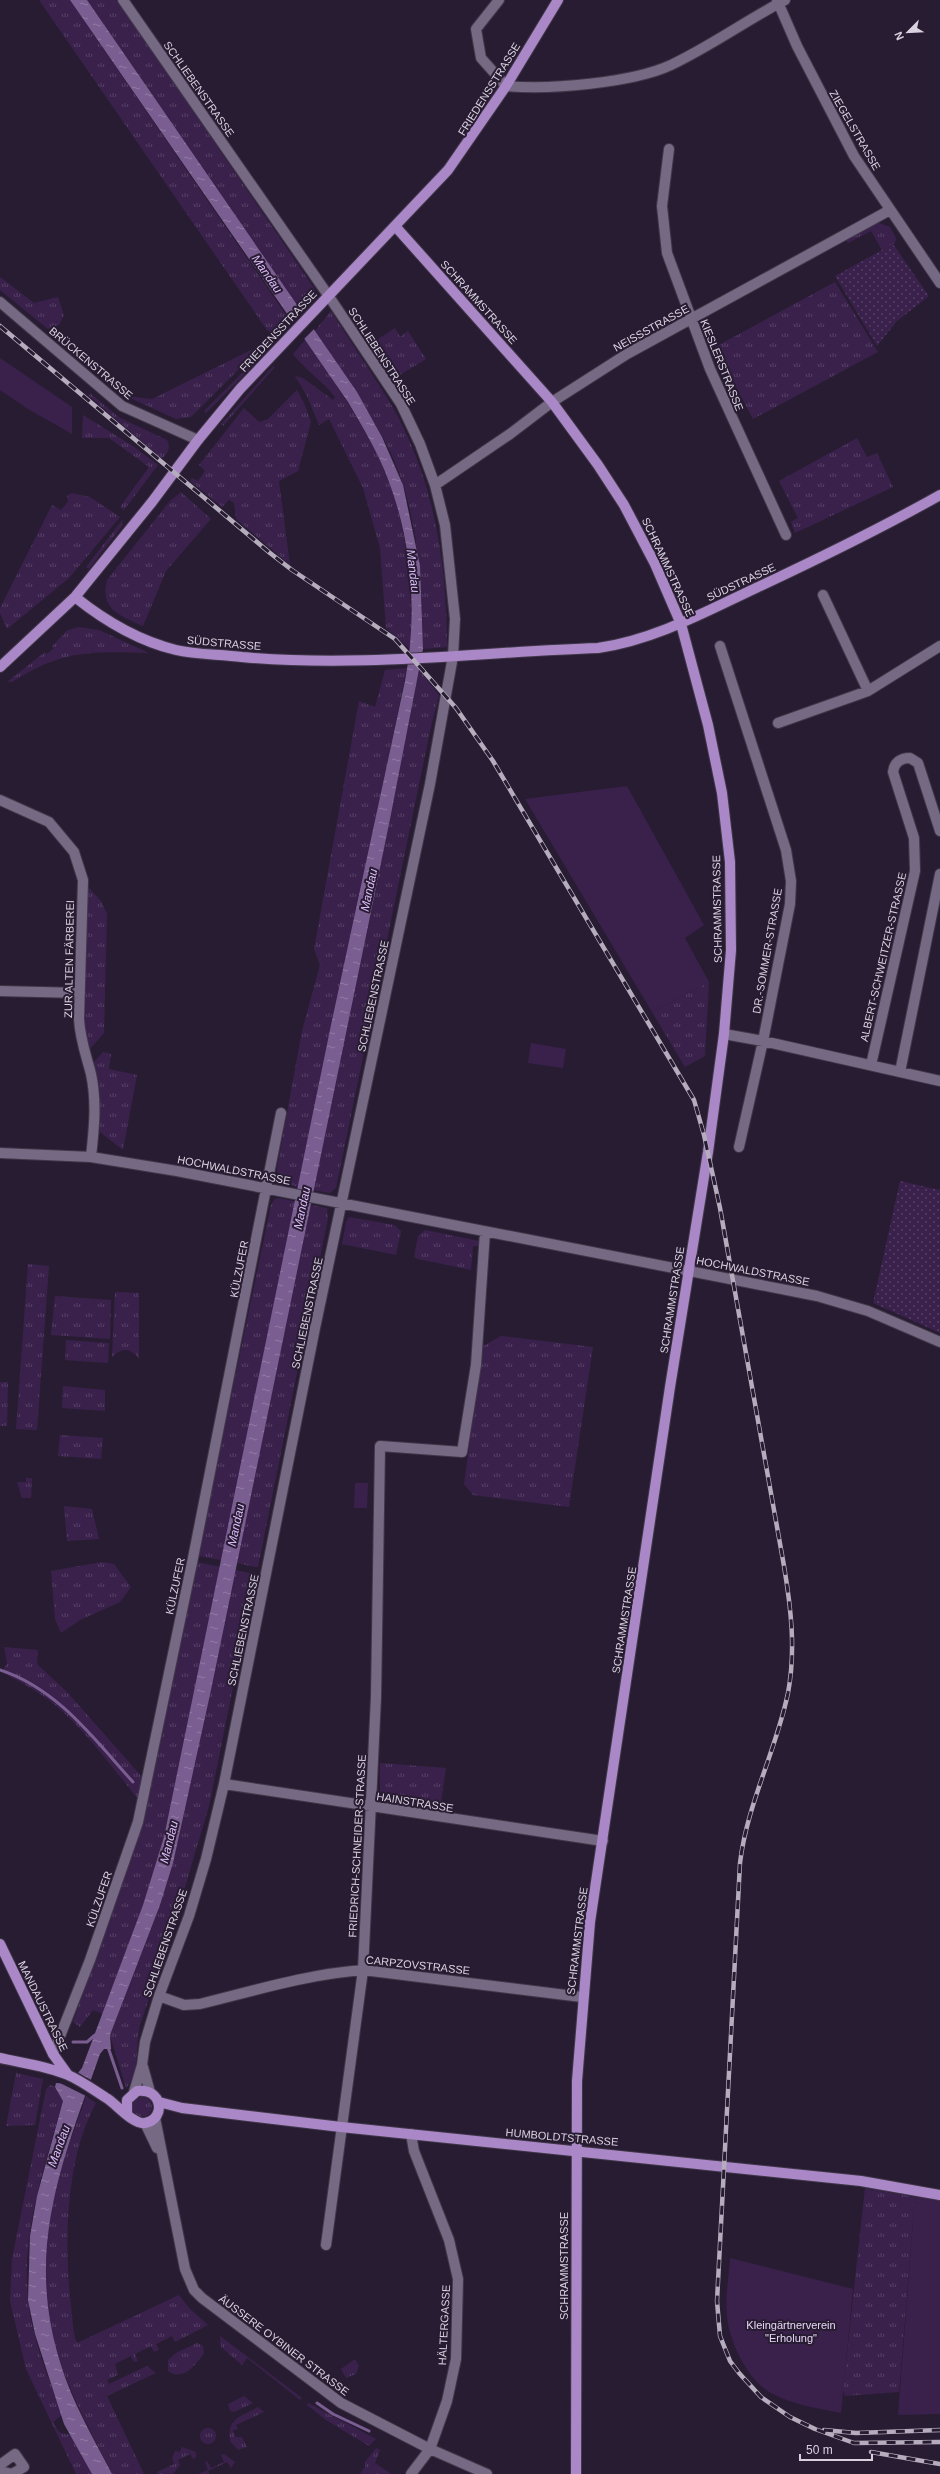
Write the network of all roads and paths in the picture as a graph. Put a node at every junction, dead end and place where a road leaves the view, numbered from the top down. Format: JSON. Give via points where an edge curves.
{"nodes":[{"id":1,"x":499,"y":0,"type":"edge"},
{"id":2,"x":558,"y":0,"type":"edge"},
{"id":3,"x":780,"y":1,"type":"edge"},
{"id":4,"x":124,"y":2,"type":"edge"},
{"id":5,"x":506,"y":86,"type":"junction"},
{"id":6,"x":669,"y":149,"type":"dead end"},
{"id":7,"x":890,"y":210,"type":"junction"},
{"id":8,"x":395,"y":226,"type":"junction"},
{"id":9,"x":940,"y":283,"type":"edge"},
{"id":10,"x":325,"y":299,"type":"junction"},
{"id":11,"x":0,"y":302,"type":"edge"},
{"id":12,"x":690,"y":320,"type":"junction"},
{"id":13,"x":552,"y":402,"type":"junction"},
{"id":14,"x":198,"y":440,"type":"junction"},
{"id":15,"x":435,"y":484,"type":"junction"},
{"id":16,"x":940,"y":495,"type":"edge"},
{"id":17,"x":786,"y":535,"type":"dead end"},
{"id":18,"x":823,"y":595,"type":"dead end"},
{"id":19,"x":75,"y":598,"type":"junction"},
{"id":20,"x":682,"y":624,"type":"junction"},
{"id":21,"x":720,"y":646,"type":"dead end"},
{"id":22,"x":940,"y":646,"type":"edge"},
{"id":23,"x":448,"y":657,"type":"junction"},
{"id":24,"x":0,"y":667,"type":"edge"},
{"id":25,"x":868,"y":691,"type":"junction"},
{"id":26,"x":778,"y":723,"type":"dead end"},
{"id":27,"x":0,"y":800,"type":"edge"},
{"id":28,"x":940,"y":831,"type":"edge"},
{"id":29,"x":940,"y":874,"type":"edge"},
{"id":30,"x":0,"y":990,"type":"edge"},
{"id":31,"x":80,"y":993,"type":"junction"},
{"id":32,"x":724,"y":1034,"type":"junction"},
{"id":33,"x":763,"y":1041,"type":"junction"},
{"id":34,"x":872,"y":1065,"type":"junction"},
{"id":35,"x":900,"y":1072,"type":"junction"},
{"id":36,"x":940,"y":1081,"type":"edge"},
{"id":37,"x":281,"y":1112,"type":"dead end"},
{"id":38,"x":739,"y":1147,"type":"dead end"},
{"id":39,"x":0,"y":1153,"type":"edge"},
{"id":40,"x":91,"y":1158,"type":"junction"},
{"id":41,"x":267,"y":1188,"type":"junction"},
{"id":42,"x":343,"y":1204,"type":"junction"},
{"id":43,"x":485,"y":1232,"type":"junction"},
{"id":44,"x":689,"y":1270,"type":"junction"},
{"id":45,"x":940,"y":1342,"type":"edge"},
{"id":46,"x":224,"y":1784,"type":"junction"},
{"id":47,"x":370,"y":1806,"type":"junction"},
{"id":48,"x":603,"y":1841,"type":"junction"},
{"id":49,"x":0,"y":1944,"type":"edge"},
{"id":50,"x":363,"y":1970,"type":"junction"},
{"id":51,"x":159,"y":1996,"type":"junction"},
{"id":52,"x":582,"y":1996,"type":"junction"},
{"id":53,"x":53,"y":2054,"type":"junction"},
{"id":54,"x":0,"y":2058,"type":"edge"},
{"id":55,"x":142,"y":2065,"type":"junction"},
{"id":56,"x":56,"y":2067,"type":"junction"},
{"id":57,"x":150,"y":2092,"type":"junction"},
{"id":58,"x":131,"y":2095,"type":"junction"},
{"id":59,"x":109,"y":2100,"type":"junction"},
{"id":60,"x":158,"y":2102,"type":"junction"},
{"id":61,"x":182,"y":2108,"type":"junction"},
{"id":62,"x":127,"y":2113,"type":"junction"},
{"id":63,"x":156,"y":2116,"type":"junction"},
{"id":64,"x":145,"y":2123,"type":"junction"},
{"id":65,"x":341,"y":2127,"type":"junction"},
{"id":66,"x":411,"y":2134,"type":"junction"},
{"id":67,"x":575,"y":2150,"type":"junction"},
{"id":68,"x":161,"y":2157,"type":"junction"},
{"id":69,"x":940,"y":2195,"type":"edge"},
{"id":70,"x":326,"y":2245,"type":"dead end"},
{"id":71,"x":430,"y":2449,"type":"junction"},
{"id":72,"x":0,"y":2466,"type":"edge"},
{"id":73,"x":0,"y":2471,"type":"edge"},
{"id":74,"x":411,"y":2474,"type":"edge"},
{"id":75,"x":486,"y":2474,"type":"edge"},
{"id":76,"x":576,"y":2474,"type":"edge"}],
"edges":[{"from":1,"to":5,"type":"street","via":[[476,29],[481,58]]},
{"from":2,"to":5,"type":"main road","name":"FRIEDENSSTRASSE"},
{"from":3,"to":5,"type":"street","via":[[671,64],[638,77],[530,88]]},
{"from":3,"to":7,"type":"street","name":"ZIEGELSTRASSE","via":[[823,100],[854,156]]},
{"from":4,"to":10,"type":"street","name":"SCHLIEBENSTRASSE"},
{"from":5,"to":8,"type":"main road","name":"FRIEDENSSTRASSE","via":[[456,160]]},
{"from":6,"to":12,"type":"street","name":"KIESLERSTRASSE","via":[[662,206],[663,230],[667,253]]},
{"from":7,"to":9,"type":"street","name":"ZIEGELSTRASSE"},
{"from":7,"to":12,"type":"street","name":"NEISSSTRASSE"},
{"from":8,"to":10,"type":"main road","name":"FRIEDENSSTRASSE"},
{"from":8,"to":13,"type":"main road","name":"SCHRAMMSTRASSE"},
{"from":10,"to":14,"type":"main road","name":"FRIEDENSSTRASSE","via":[[281,344]]},
{"from":10,"to":15,"type":"street","name":"SCHLIEBENSTRASSE","via":[[401,404]]},
{"from":11,"to":14,"type":"street","name":"BRÜCKENSTRASSE","via":[[122,406]]},
{"from":12,"to":13,"type":"street","name":"NEISSSTRASSE","via":[[627,354]]},
{"from":12,"to":17,"type":"street","name":"KIESLERSTRASSE","via":[[734,427]]},
{"from":13,"to":15,"type":"street","name":"NEISSSTRASSE","via":[[510,434]]},
{"from":13,"to":20,"type":"main road","name":"SCHRAMMSTRASSE","via":[[624,505],[655,564]]},
{"from":14,"to":19,"type":"main road","name":"FRIEDENSSTRASSE"},
{"from":15,"to":23,"type":"street","name":"SCHLIEBENSTRASSE","via":[[451,564],[455,619]]},
{"from":16,"to":20,"type":"main road","name":"SÜDSTRASSE"},
{"from":18,"to":25,"type":"street"},
{"from":19,"to":23,"type":"main road","name":"SÜDSTRASSE","via":[[122,629],[177,651],[275,660],[385,661]]},
{"from":19,"to":24,"type":"main road","name":"FRIEDENSSTRASSE"},
{"from":20,"to":23,"type":"main road","name":"SÜDSTRASSE","via":[[618,646]]},
{"from":20,"to":32,"type":"main road","name":"SCHRAMMSTRASSE","via":[[716,760],[730,862],[731,950]]},
{"from":21,"to":33,"type":"street","name":"DR.-SOMMER-STRASSE","via":[[786,850],[791,881],[790,904]]},
{"from":22,"to":25,"type":"street"},
{"from":23,"to":42,"type":"street","name":"SCHLIEBENSTRASSE","via":[[430,784]]},
{"from":25,"to":26,"type":"street"},
{"from":27,"to":31,"type":"street","name":"ZUR ALTEN FÄRBEREI","via":[[48,822],[74,852],[83,880]]},
{"from":28,"to":34,"type":"street","name":"ALBERT-SCHWEITZER-STRASSE","via":[[919,766],[913,759],[901,760],[895,765],[893,772],[914,838],[915,871]]},
{"from":29,"to":35,"type":"street"},
{"from":30,"to":31,"type":"street"},
{"from":31,"to":40,"type":"street","name":"ZUR ALTEN FÄRBEREI","via":[[80,1034],[91,1074],[95,1104]]},
{"from":32,"to":33,"type":"street"},
{"from":32,"to":44,"type":"main road","name":"SCHRAMMSTRASSE"},
{"from":33,"to":34,"type":"street"},
{"from":33,"to":38,"type":"street","name":"DR.-SOMMER-STRASSE"},
{"from":34,"to":35,"type":"street"},
{"from":35,"to":36,"type":"street"},
{"from":37,"to":41,"type":"street","name":"KÜLZUFER"},
{"from":39,"to":40,"type":"street","name":"HOCHWALDSTRASSE"},
{"from":40,"to":41,"type":"street","name":"HOCHWALDSTRASSE"},
{"from":41,"to":42,"type":"street","name":"HOCHWALDSTRASSE"},
{"from":41,"to":53,"type":"street","name":"KÜLZUFER","via":[[138,1822],[90,1960]]},
{"from":42,"to":43,"type":"street","name":"HOCHWALDSTRASSE"},
{"from":42,"to":46,"type":"street","name":"SCHLIEBENSTRASSE"},
{"from":43,"to":44,"type":"street","name":"HOCHWALDSTRASSE"},
{"from":43,"to":47,"type":"street","name":"FRIEDRICH-SCHNEIDER-STRASSE","via":[[476,1365],[462,1452],[380,1446],[376,1697]]},
{"from":44,"to":45,"type":"street","name":"HOCHWALDSTRASSE","via":[[852,1305]]},
{"from":44,"to":48,"type":"main road","name":"SCHRAMMSTRASSE"},
{"from":46,"to":47,"type":"street","name":"HAINSTRASSE"},
{"from":46,"to":51,"type":"street","name":"SCHLIEBENSTRASSE","via":[[191,1910]]},
{"from":47,"to":48,"type":"street","name":"HAINSTRASSE"},
{"from":47,"to":50,"type":"street","name":"FRIEDRICH-SCHNEIDER-STRASSE"},
{"from":48,"to":52,"type":"main road","name":"SCHRAMMSTRASSE","via":[[590,1922]]},
{"from":49,"to":53,"type":"main road","name":"MANDAUSTRASSE"},
{"from":50,"to":51,"type":"street","name":"CARPZOVSTRASSE","via":[[304,1978],[200,2004],[184,2005]]},
{"from":50,"to":52,"type":"street","name":"CARPZOVSTRASSE"},
{"from":50,"to":65,"type":"street","name":"FRIEDRICH-SCHNEIDER-STRASSE"},
{"from":51,"to":55,"type":"street","name":"SCHLIEBENSTRASSE","via":[[145,2042]]},
{"from":52,"to":67,"type":"main road","name":"SCHRAMMSTRASSE"},
{"from":53,"to":56,"type":"main road","name":"MANDAUSTRASSE"},
{"from":54,"to":56,"type":"main road"},
{"from":55,"to":57,"type":"street","name":"SCHLIEBENSTRASSE"},
{"from":55,"to":58,"type":"street","name":"SCHLIEBENSTRASSE"},
{"from":56,"to":59,"type":"main road","name":"MANDAUSTRASSE"},
{"from":57,"to":58,"type":"main road","via":[[142,2090]]},
{"from":57,"to":60,"type":"main road"},
{"from":58,"to":59,"type":"main road"},
{"from":58,"to":62,"type":"main road","via":[[126,2104]]},
{"from":59,"to":62,"type":"main road","name":"MANDAUSTRASSE"},
{"from":60,"to":61,"type":"main road","name":"HUMBOLDTSTRASSE"},
{"from":60,"to":63,"type":"main road"},
{"from":61,"to":63,"type":"main road","name":"HUMBOLDTSTRASSE"},
{"from":61,"to":65,"type":"main road","name":"HUMBOLDTSTRASSE"},
{"from":62,"to":64,"type":"main road","via":[[133,2121]]},
{"from":63,"to":64,"type":"main road"},
{"from":63,"to":68,"type":"street","name":"ÄUSSERE OYBINER STRASSE"},
{"from":64,"to":68,"type":"street","name":"ÄUSSERE OYBINER STRASSE"},
{"from":65,"to":66,"type":"main road","name":"HUMBOLDTSTRASSE"},
{"from":65,"to":70,"type":"street","name":"FRIEDRICH-SCHNEIDER-STRASSE"},
{"from":66,"to":67,"type":"main road","name":"HUMBOLDTSTRASSE"},
{"from":66,"to":71,"type":"street","name":"HÄLTERGASSE","via":[[414,2151],[449,2240],[458,2279],[456,2359],[447,2401]]},
{"from":67,"to":69,"type":"main road","name":"HUMBOLDTSTRASSE","via":[[861,2181]]},
{"from":67,"to":76,"type":"main road","name":"SCHRAMMSTRASSE"},
{"from":68,"to":71,"type":"street","name":"ÄUSSERE OYBINER STRASSE","via":[[185,2269],[194,2290],[331,2396]]},
{"from":71,"to":74,"type":"street","name":"HÄLTERGASSE"},
{"from":71,"to":75,"type":"street","name":"ÄUSSERE OYBINER STRASSE"},
{"from":72,"to":73,"type":"street","via":[[14,2454],[24,2467],[12,2474]]}]}
